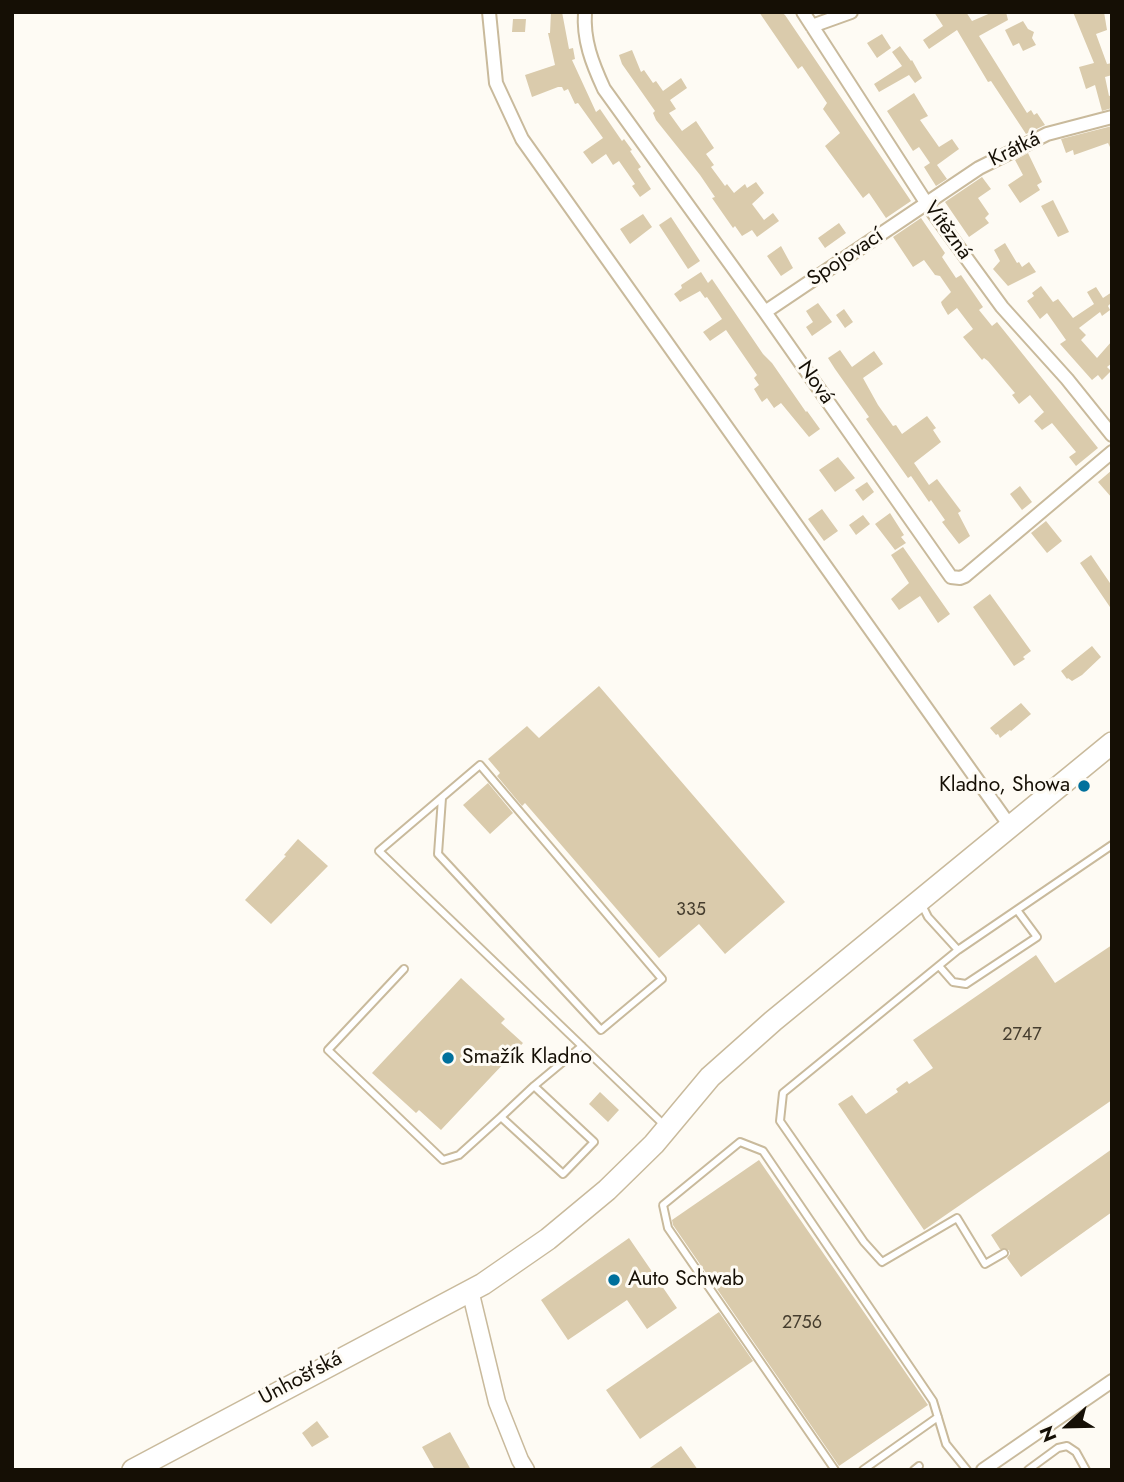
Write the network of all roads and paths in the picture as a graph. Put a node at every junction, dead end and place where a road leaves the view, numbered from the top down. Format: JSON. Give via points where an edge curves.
{"nodes":[{"id":1,"x":489,"y":12,"type":"edge"},
{"id":2,"x":586,"y":12,"type":"edge"},
{"id":3,"x":803,"y":12,"type":"edge"},
{"id":4,"x":851,"y":12,"type":"edge"},
{"id":5,"x":812,"y":26,"type":"junction"},
{"id":6,"x":1112,"y":117,"type":"edge"},
{"id":7,"x":927,"y":204,"type":"junction"},
{"id":8,"x":765,"y":312,"type":"junction"},
{"id":9,"x":1112,"y":435,"type":"edge"},
{"id":10,"x":1112,"y":452,"type":"edge"},
{"id":11,"x":1112,"y":743,"type":"edge"},
{"id":12,"x":442,"y":798,"type":"junction"},
{"id":13,"x":1010,"y":826,"type":"junction"},
{"id":14,"x":1112,"y":845,"type":"edge"},
{"id":15,"x":920,"y":901,"type":"junction"},
{"id":16,"x":1017,"y":910,"type":"junction"},
{"id":17,"x":958,"y":950,"type":"junction"},
{"id":18,"x":939,"y":965,"type":"junction"},
{"id":19,"x":404,"y":969,"type":"dead end"},
{"id":20,"x":582,"y":1046,"type":"junction"},
{"id":21,"x":534,"y":1086,"type":"junction"},
{"id":22,"x":501,"y":1117,"type":"junction"},
{"id":23,"x":667,"y":1128,"type":"junction"},
{"id":24,"x":1004,"y":1253,"type":"dead end"},
{"id":25,"x":470,"y":1290,"type":"junction"},
{"id":26,"x":1112,"y":1381,"type":"edge"},
{"id":27,"x":938,"y":1417,"type":"junction"},
{"id":28,"x":133,"y":1470,"type":"edge"},
{"id":29,"x":526,"y":1470,"type":"edge"},
{"id":30,"x":835,"y":1470,"type":"edge"},
{"id":31,"x":863,"y":1470,"type":"edge"},
{"id":32,"x":967,"y":1470,"type":"edge"},
{"id":33,"x":983,"y":1470,"type":"edge"},
{"id":34,"x":1028,"y":1470,"type":"edge"},
{"id":35,"x":1086,"y":1470,"type":"edge"}],
"edges":[{"from":1,"to":13,"type":"street","via":[[496,83],[522,139]]},
{"from":2,"to":8,"type":"street","name":"Nová","via":[[584,32],[604,89]]},
{"from":3,"to":5,"type":"street","name":"Vítězná"},
{"from":4,"to":5,"type":"street"},
{"from":5,"to":7,"type":"street","name":"Vítězná"},
{"from":6,"to":7,"type":"street","name":"Krátká","via":[[1022,145]]},
{"from":7,"to":8,"type":"street","name":"Spojovací"},
{"from":7,"to":9,"type":"street","name":"Vítězná","via":[[1002,307]]},
{"from":8,"to":10,"type":"street","name":"Nová","via":[[951,576],[965,576]]},
{"from":11,"to":13,"type":"main road","name":"Unhošťská"},
{"from":12,"to":12,"type":"lane","via":[[480,765],[662,979],[601,1030],[438,854]]},
{"from":12,"to":20,"type":"lane","via":[[379,851]]},
{"from":13,"to":15,"type":"main road","name":"Unhošťská"},
{"from":14,"to":16,"type":"lane"},
{"from":15,"to":17,"type":"lane"},
{"from":15,"to":23,"type":"main road","name":"Unhošťská","via":[[710,1077]]},
{"from":16,"to":17,"type":"lane"},
{"from":16,"to":18,"type":"lane","via":[[1037,937],[966,984],[953,982]]},
{"from":17,"to":18,"type":"lane"},
{"from":18,"to":24,"type":"lane","via":[[783,1093],[780,1121],[882,1262],[957,1218],[985,1264]]},
{"from":19,"to":22,"type":"lane","via":[[328,1050],[443,1160],[459,1155]]},
{"from":20,"to":21,"type":"lane"},
{"from":20,"to":23,"type":"lane"},
{"from":21,"to":22,"type":"lane"},
{"from":21,"to":22,"type":"lane","via":[[594,1142],[563,1174]]},
{"from":23,"to":25,"type":"main road","name":"Unhošťská","via":[[607,1190],[548,1239]]},
{"from":25,"to":28,"type":"main road","name":"Unhošťská"},
{"from":25,"to":29,"type":"street","via":[[497,1402]]},
{"from":26,"to":33,"type":"street"},
{"from":27,"to":30,"type":"lane","via":[[933,1401],[763,1151],[740,1142],[663,1205],[668,1228]]},
{"from":27,"to":31,"type":"lane"},
{"from":27,"to":32,"type":"lane","via":[[946,1444]]},
{"from":34,"to":35,"type":"lane","via":[[1067,1446]]}]}
